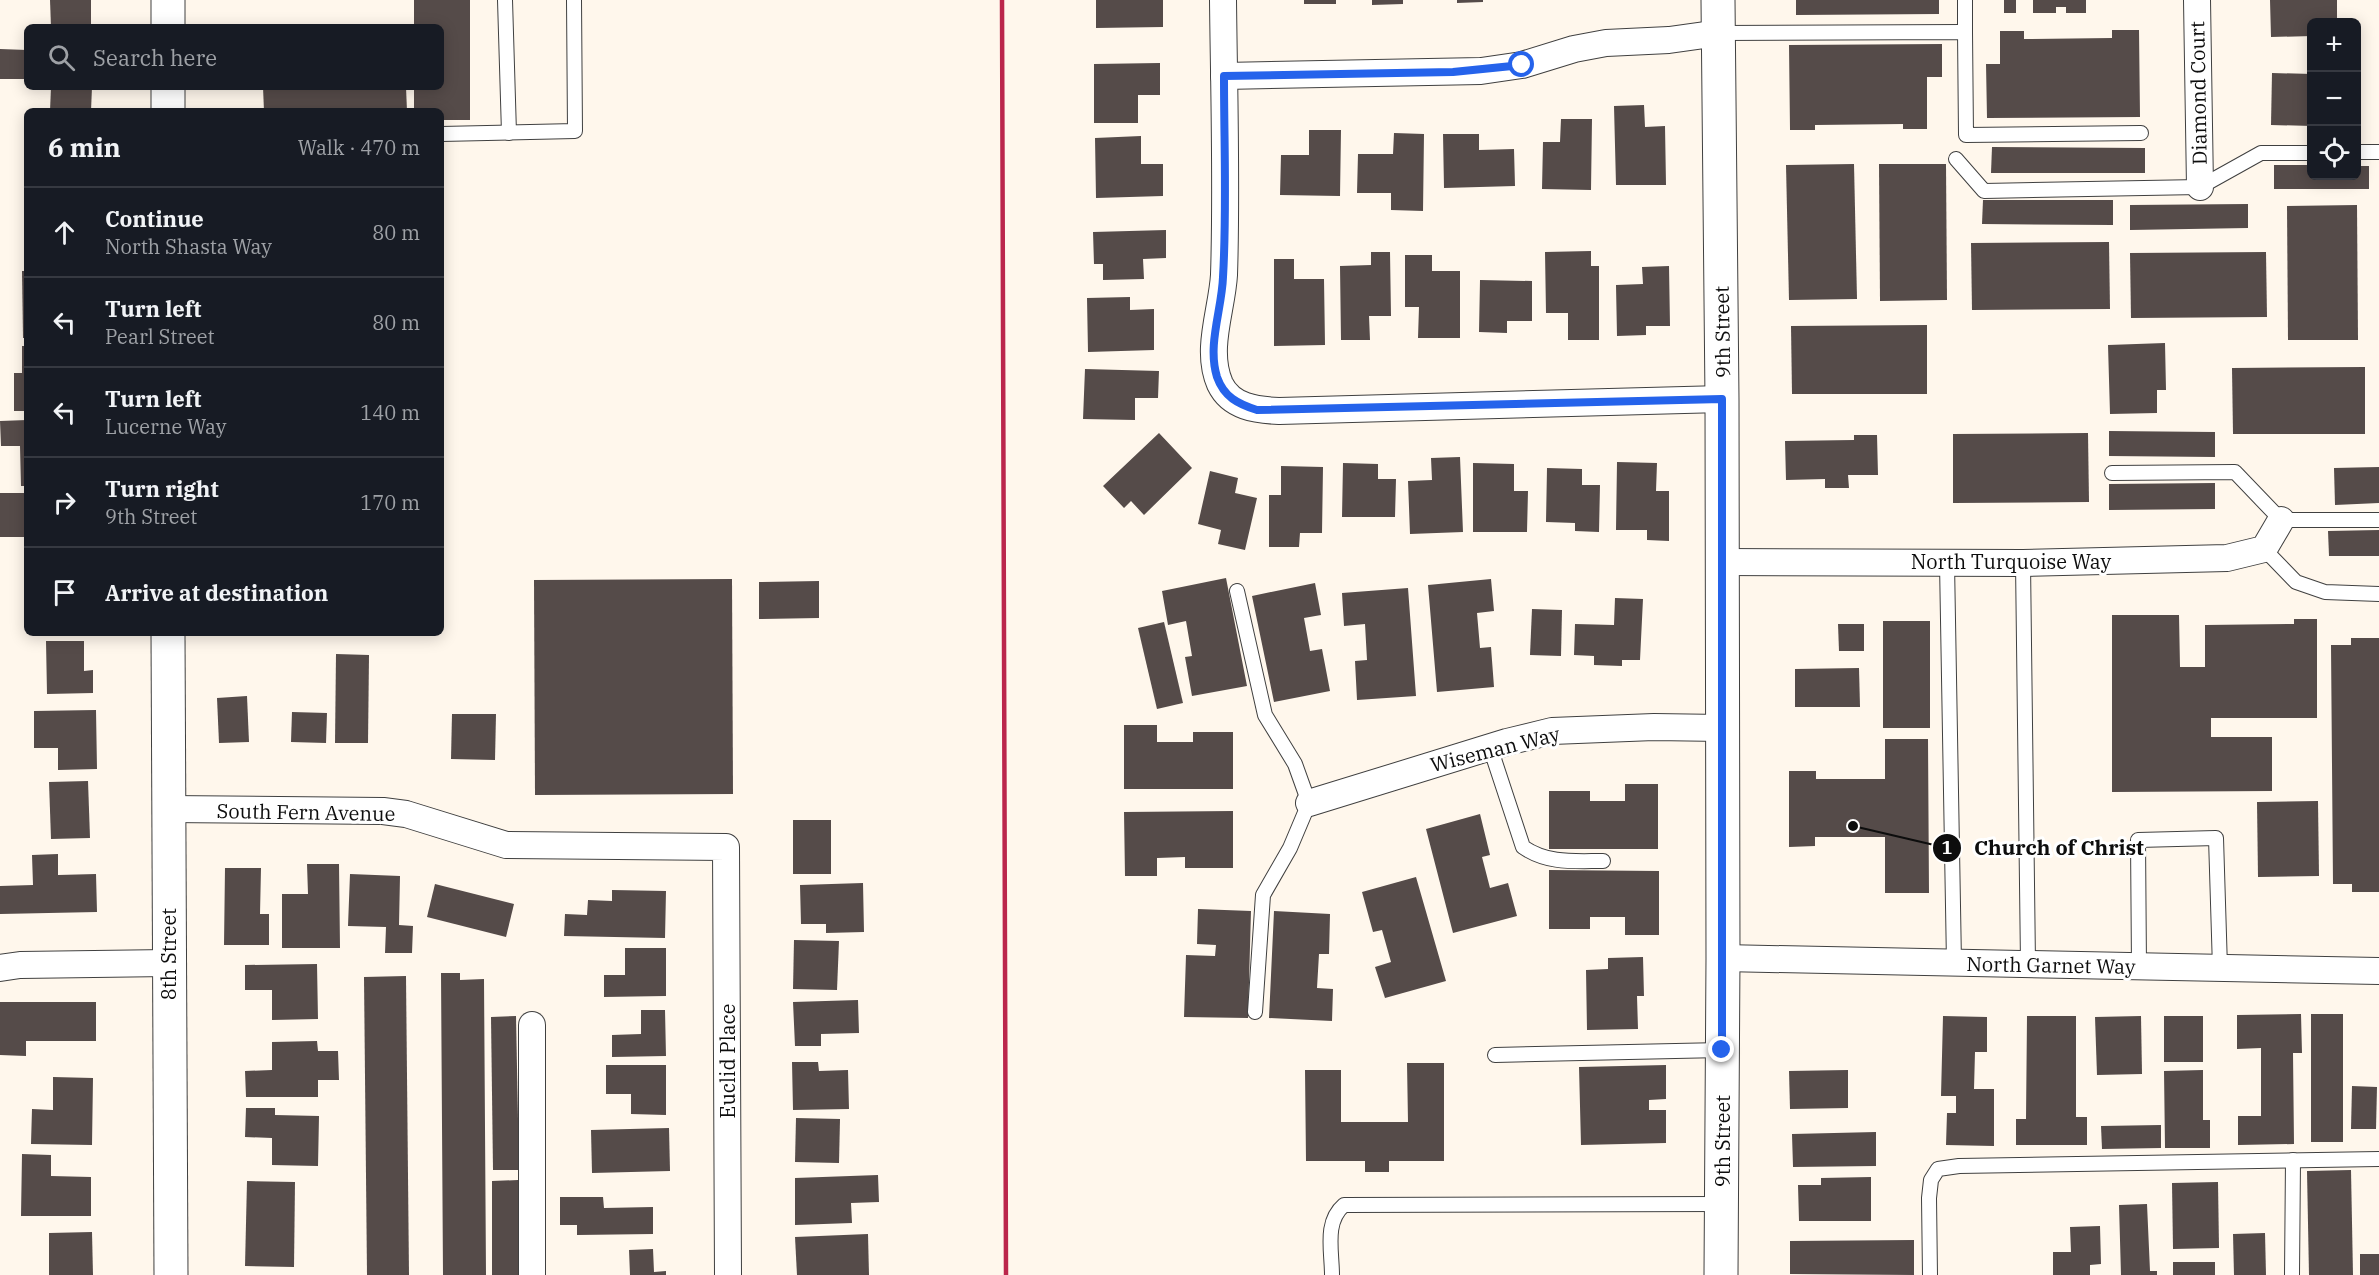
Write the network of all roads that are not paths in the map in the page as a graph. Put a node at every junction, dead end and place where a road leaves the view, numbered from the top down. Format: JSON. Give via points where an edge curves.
{"nodes":[{"id":1,"x":168,"y":0,"type":"edge"},
{"id":2,"x":505,"y":0,"type":"edge"},
{"id":3,"x":574,"y":0,"type":"edge"},
{"id":4,"x":1223,"y":0,"type":"edge"},
{"id":5,"x":1718,"y":0,"type":"edge"},
{"id":6,"x":1965,"y":0,"type":"edge"},
{"id":7,"x":2197,"y":0,"type":"edge"},
{"id":8,"x":168,"y":24,"type":"edge"},
{"id":9,"x":1965,"y":32,"type":"junction"},
{"id":10,"x":1719,"y":33,"type":"junction"},
{"id":11,"x":1224,"y":76,"type":"junction"},
{"id":12,"x":168,"y":90,"type":"edge"},
{"id":13,"x":168,"y":108,"type":"edge"},
{"id":14,"x":508,"y":133,"type":"junction"},
{"id":15,"x":2140,"y":133,"type":"dead end"},
{"id":16,"x":444,"y":134,"type":"edge"},
{"id":17,"x":2361,"y":152,"type":"edge"},
{"id":18,"x":2379,"y":152,"type":"edge"},
{"id":19,"x":2307,"y":153,"type":"edge"},
{"id":20,"x":1956,"y":159,"type":"dead end"},
{"id":21,"x":2199,"y":187,"type":"junction"},
{"id":22,"x":1722,"y":399,"type":"junction"},
{"id":23,"x":2112,"y":473,"type":"dead end"},
{"id":24,"x":2281,"y":519,"type":"junction"},
{"id":25,"x":2379,"y":520,"type":"edge"},
{"id":26,"x":2264,"y":549,"type":"junction"},
{"id":27,"x":1722,"y":562,"type":"junction"},
{"id":28,"x":1947,"y":562,"type":"junction"},
{"id":29,"x":2023,"y":563,"type":"junction"},
{"id":30,"x":1237,"y":591,"type":"dead end"},
{"id":31,"x":2379,"y":594,"type":"edge"},
{"id":32,"x":168,"y":636,"type":"edge"},
{"id":33,"x":1722,"y":728,"type":"junction"},
{"id":34,"x":1490,"y":747,"type":"junction"},
{"id":35,"x":1309,"y":803,"type":"junction"},
{"id":36,"x":168,"y":809,"type":"junction"},
{"id":37,"x":726,"y":847,"type":"joint"},
{"id":38,"x":1603,"y":861,"type":"dead end"},
{"id":39,"x":1723,"y":958,"type":"junction"},
{"id":40,"x":168,"y":963,"type":"junction"},
{"id":41,"x":1954,"y":963,"type":"junction"},
{"id":42,"x":2028,"y":964,"type":"junction"},
{"id":43,"x":2139,"y":967,"type":"junction"},
{"id":44,"x":0,"y":968,"type":"edge"},
{"id":45,"x":2220,"y":968,"type":"junction"},
{"id":46,"x":2379,"y":971,"type":"edge"},
{"id":47,"x":1255,"y":1012,"type":"dead end"},
{"id":48,"x":532,"y":1025,"type":"dead end"},
{"id":49,"x":1722,"y":1050,"type":"junction"},
{"id":50,"x":1495,"y":1055,"type":"dead end"},
{"id":51,"x":2379,"y":1159,"type":"edge"},
{"id":52,"x":2293,"y":1160,"type":"junction"},
{"id":53,"x":1721,"y":1204,"type":"junction"},
{"id":54,"x":171,"y":1275,"type":"edge"},
{"id":55,"x":532,"y":1275,"type":"edge"},
{"id":56,"x":728,"y":1275,"type":"edge"},
{"id":57,"x":1332,"y":1275,"type":"edge"},
{"id":58,"x":1721,"y":1275,"type":"edge"},
{"id":59,"x":1929,"y":1275,"type":"edge"},
{"id":60,"x":2292,"y":1275,"type":"edge"}],
"edges":[{"from":1,"to":8,"type":"street"},
{"from":2,"to":14,"type":"lane"},
{"from":3,"to":14,"type":"lane","via":[[575,131]]},
{"from":4,"to":11,"type":"street"},
{"from":5,"to":10,"type":"street","name":"9th Street"},
{"from":6,"to":9,"type":"lane"},
{"from":7,"to":21,"type":"street","name":"Diamond Court"},
{"from":9,"to":10,"type":"lane"},
{"from":9,"to":15,"type":"lane","via":[[1966,135]]},
{"from":10,"to":11,"type":"street","via":[[1606,43],[1522,65],[1481,71]]},
{"from":10,"to":22,"type":"street","name":"9th Street"},
{"from":11,"to":22,"type":"street","via":[[1224,276],[1215,360],[1221,387],[1241,405],[1279,411]]},
{"from":12,"to":13,"type":"street"},
{"from":14,"to":16,"type":"lane"},
{"from":17,"to":18,"type":"lane"},
{"from":19,"to":21,"type":"lane","via":[[2261,153]]},
{"from":20,"to":21,"type":"lane","via":[[1984,191]]},
{"from":22,"to":27,"type":"street","name":"9th Street"},
{"from":23,"to":24,"type":"lane","via":[[2235,472]]},
{"from":24,"to":25,"type":"lane"},
{"from":24,"to":26,"type":"street"},
{"from":26,"to":29,"type":"street","name":"North Turquoise Way","via":[[2227,558]]},
{"from":26,"to":31,"type":"lane","via":[[2296,582],[2325,592]]},
{"from":27,"to":28,"type":"street","name":"North Turquoise Way"},
{"from":27,"to":33,"type":"street","name":"9th Street"},
{"from":28,"to":29,"type":"street","name":"North Turquoise Way"},
{"from":28,"to":41,"type":"lane"},
{"from":29,"to":42,"type":"lane"},
{"from":30,"to":35,"type":"lane","via":[[1265,715],[1295,764]]},
{"from":32,"to":36,"type":"street","name":"8th Street"},
{"from":33,"to":34,"type":"street","name":"Wiseman Way","via":[[1552,731]]},
{"from":33,"to":39,"type":"street","name":"9th Street"},
{"from":34,"to":35,"type":"street","name":"Wiseman Way"},
{"from":34,"to":38,"type":"lane","via":[[1523,847],[1555,861]]},
{"from":35,"to":47,"type":"lane","via":[[1290,848],[1263,895]]},
{"from":36,"to":37,"type":"street","name":"South Fern Avenue","via":[[383,811],[406,814],[506,845]]},
{"from":36,"to":40,"type":"street","name":"8th Street"},
{"from":37,"to":56,"type":"street","name":"Euclid Place"},
{"from":39,"to":41,"type":"street","name":"North Garnet Way"},
{"from":39,"to":49,"type":"street","name":"9th Street"},
{"from":40,"to":44,"type":"street"},
{"from":40,"to":54,"type":"street","name":"8th Street"},
{"from":41,"to":42,"type":"street","name":"North Garnet Way"},
{"from":42,"to":43,"type":"street","name":"North Garnet Way"},
{"from":43,"to":45,"type":"street","name":"North Garnet Way"},
{"from":43,"to":45,"type":"lane","via":[[2138,840],[2216,838]]},
{"from":45,"to":46,"type":"street","name":"North Garnet Way"},
{"from":48,"to":55,"type":"street"},
{"from":49,"to":50,"type":"lane"},
{"from":49,"to":53,"type":"street","name":"9th Street"},
{"from":51,"to":52,"type":"lane"},
{"from":52,"to":59,"type":"lane","via":[[1938,1169],[1931,1180],[1929,1198]]},
{"from":52,"to":60,"type":"lane"},
{"from":53,"to":57,"type":"lane","via":[[1344,1205],[1331,1222]]},
{"from":53,"to":58,"type":"street","name":"9th Street"}]}
